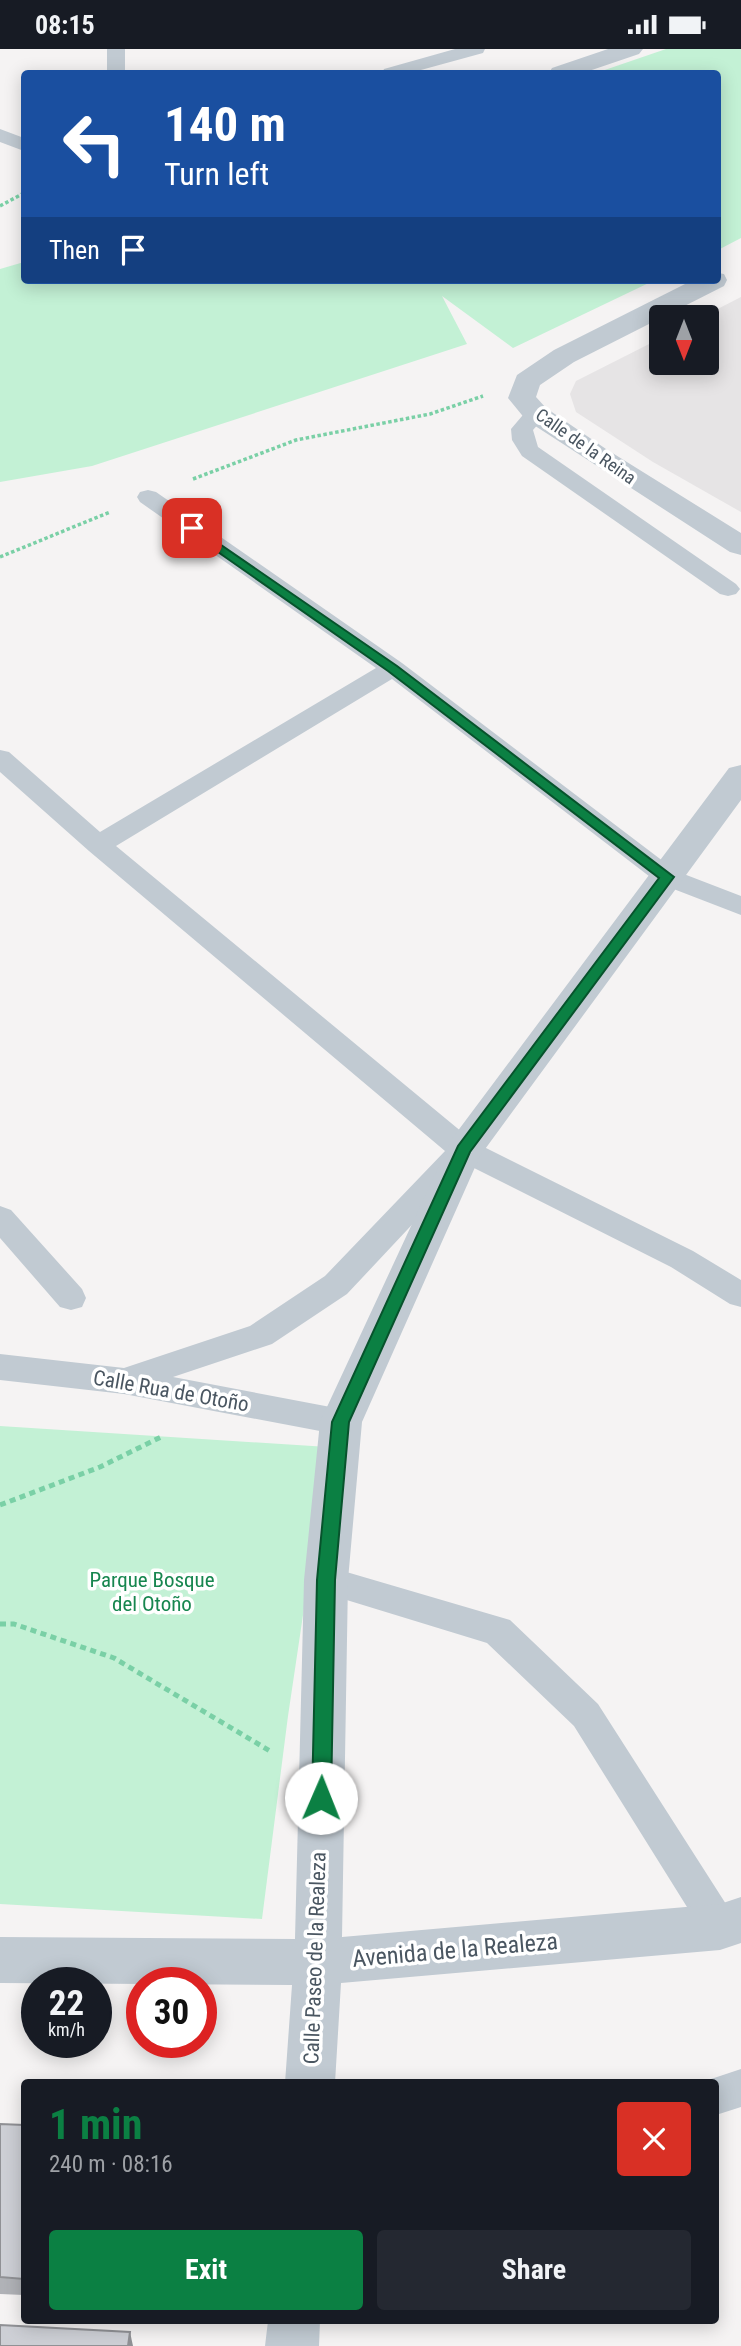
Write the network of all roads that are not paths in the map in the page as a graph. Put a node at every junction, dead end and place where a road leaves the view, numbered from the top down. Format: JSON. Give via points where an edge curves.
{"nodes":[{"id":1,"x":116,"y":49,"type":"edge"},
{"id":2,"x":476,"y":49,"type":"edge"},
{"id":3,"x":631,"y":49,"type":"edge"},
{"id":4,"x":116,"y":70,"type":"edge"},
{"id":5,"x":402,"y":70,"type":"edge"},
{"id":6,"x":570,"y":70,"type":"edge"},
{"id":7,"x":0,"y":135,"type":"edge"},
{"id":8,"x":21,"y":144,"type":"edge"},
{"id":9,"x":741,"y":267,"type":"edge"},
{"id":10,"x":721,"y":277,"type":"edge"},
{"id":11,"x":706,"y":284,"type":"edge"},
{"id":12,"x":536,"y":414,"type":"junction"},
{"id":13,"x":148,"y":497,"type":"road end"},
{"id":14,"x":741,"y":546,"type":"edge"},
{"id":15,"x":728,"y":589,"type":"dead end"},
{"id":16,"x":393,"y":669,"type":"junction"},
{"id":17,"x":0,"y":758,"type":"edge"},
{"id":18,"x":741,"y":776,"type":"edge"},
{"id":19,"x":98,"y":845,"type":"junction"},
{"id":20,"x":667,"y":877,"type":"junction"},
{"id":21,"x":741,"y":906,"type":"edge"},
{"id":22,"x":464,"y":1150,"type":"junction"},
{"id":23,"x":0,"y":1218,"type":"edge"},
{"id":24,"x":741,"y":1295,"type":"edge"},
{"id":25,"x":71,"y":1299,"type":"dead end"},
{"id":26,"x":0,"y":1367,"type":"edge"},
{"id":27,"x":124,"y":1381,"type":"junction"},
{"id":28,"x":341,"y":1422,"type":"junction"},
{"id":29,"x":326,"y":1580,"type":"junction"},
{"id":30,"x":731,"y":1923,"type":"edge"},
{"id":31,"x":0,"y":1960,"type":"edge"},
{"id":32,"x":318,"y":1962,"type":"junction"},
{"id":33,"x":310,"y":2079,"type":"edge"},
{"id":34,"x":741,"y":2088,"type":"edge"},
{"id":35,"x":719,"y":2095,"type":"edge"},
{"id":36,"x":294,"y":2324,"type":"edge"},
{"id":37,"x":292,"y":2346,"type":"edge"}],
"edges":[{"from":1,"to":4,"type":"lane"},
{"from":2,"to":5,"type":"lane"},
{"from":3,"to":6,"type":"street"},
{"from":7,"to":8,"type":"lane"},
{"from":9,"to":10,"type":"street","name":"Calle de la Reina"},
{"from":11,"to":12,"type":"street","name":"Calle de la Reina","via":[[564,356],[527,381],[523,398]]},
{"from":12,"to":14,"type":"street","name":"Calle de la Reina"},
{"from":12,"to":15,"type":"lane","via":[[522,429],[530,451]]},
{"from":13,"to":16,"type":"lane"},
{"from":16,"to":19,"type":"lane"},
{"from":16,"to":20,"type":"lane"},
{"from":17,"to":19,"type":"lane"},
{"from":18,"to":20,"type":"street","name":"Calle Paseo de la Realeza"},
{"from":19,"to":22,"type":"lane"},
{"from":20,"to":21,"type":"lane"},
{"from":20,"to":22,"type":"street","name":"Calle Paseo de la Realeza"},
{"from":22,"to":24,"type":"lane","via":[[682,1259]]},
{"from":22,"to":27,"type":"lane","via":[[335,1285],[261,1335]]},
{"from":22,"to":28,"type":"street","name":"Calle Paseo de la Realeza"},
{"from":23,"to":25,"type":"lane"},
{"from":26,"to":27,"type":"lane","name":"Calle Rua de Otoño"},
{"from":27,"to":28,"type":"lane","name":"Calle Rua de Otoño"},
{"from":28,"to":29,"type":"street","name":"Calle Paseo de la Realeza"},
{"from":29,"to":30,"type":"lane","via":[[498,1631],[586,1715]]},
{"from":29,"to":32,"type":"street","name":"Calle Paseo de la Realeza"},
{"from":30,"to":32,"type":"street","name":"Avenida de la Realeza"},
{"from":31,"to":32,"type":"street","name":"Avenida de la Realeza"},
{"from":32,"to":33,"type":"street","name":"Calle Paseo de la Realeza"},
{"from":34,"to":35,"type":"lane"},
{"from":36,"to":37,"type":"street"}]}
